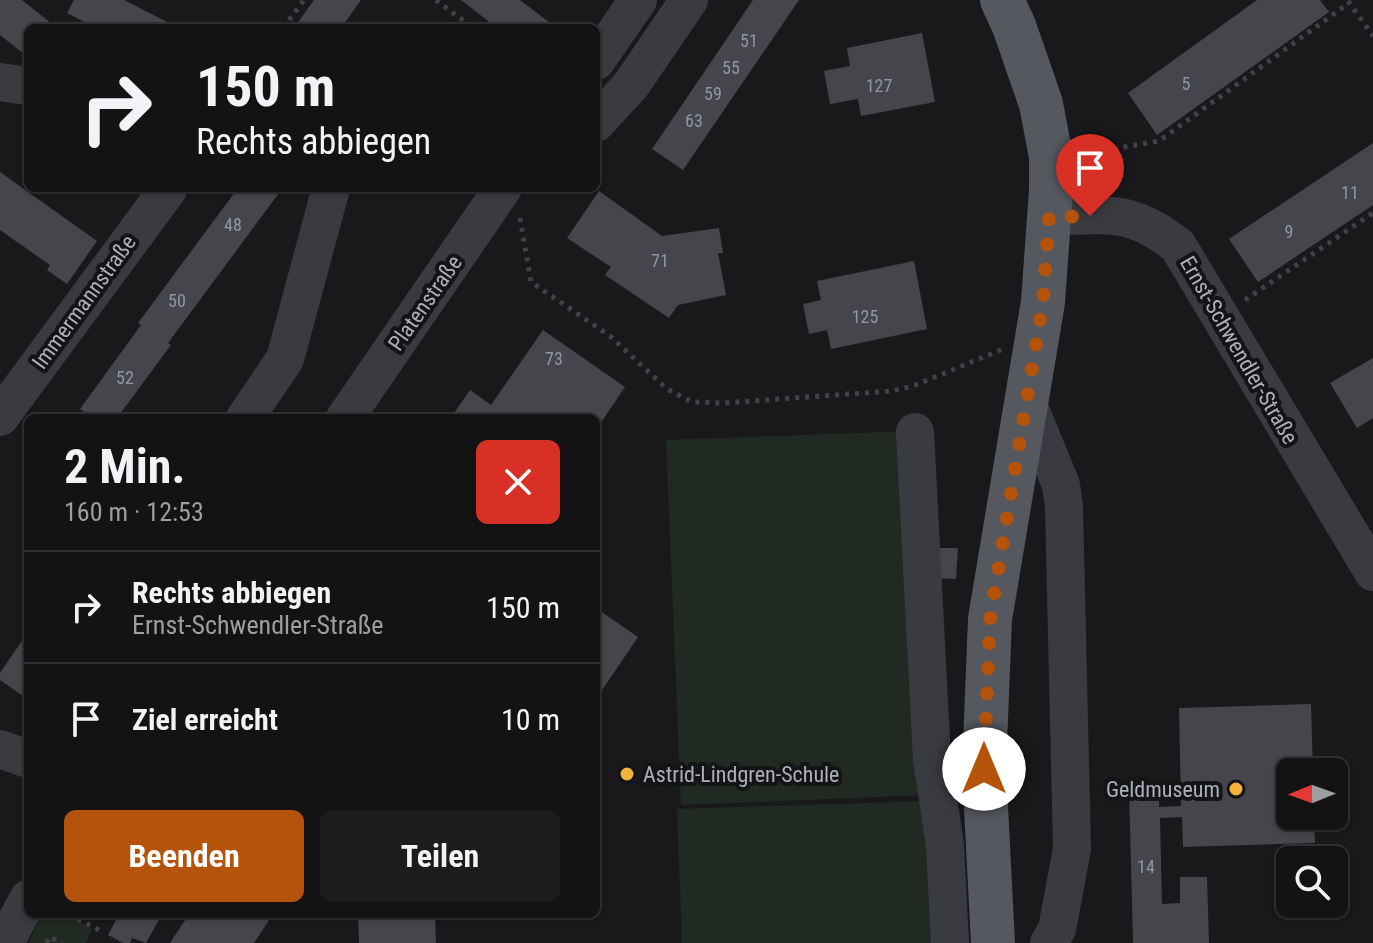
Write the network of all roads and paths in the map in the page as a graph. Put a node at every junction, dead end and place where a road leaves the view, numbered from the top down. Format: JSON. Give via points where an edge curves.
{"nodes":[{"id":1,"x":304,"y":0,"type":"edge"},
{"id":2,"x":436,"y":0,"type":"edge"},
{"id":3,"x":638,"y":0,"type":"edge"},
{"id":4,"x":689,"y":0,"type":"edge"},
{"id":5,"x":971,"y":0,"type":"edge"},
{"id":6,"x":1002,"y":0,"type":"edge"},
{"id":7,"x":1348,"y":1,"type":"edge"},
{"id":8,"x":286,"y":24,"type":"edge"},
{"id":9,"x":468,"y":24,"type":"edge"},
{"id":10,"x":1373,"y":36,"type":"edge"},
{"id":11,"x":600,"y":55,"type":"edge"},
{"id":12,"x":0,"y":82,"type":"edge"},
{"id":13,"x":24,"y":85,"type":"edge"},
{"id":14,"x":600,"y":119,"type":"edge"},
{"id":15,"x":1079,"y":154,"type":"dead end"},
{"id":16,"x":166,"y":192,"type":"edge"},
{"id":17,"x":330,"y":192,"type":"edge"},
{"id":18,"x":510,"y":196,"type":"edge"},
{"id":19,"x":1373,"y":213,"type":"edge"},
{"id":20,"x":1049,"y":217,"type":"junction"},
{"id":21,"x":1221,"y":317,"type":"junction"},
{"id":22,"x":1008,"y":348,"type":"dead end"},
{"id":23,"x":1027,"y":402,"type":"junction"},
{"id":24,"x":248,"y":414,"type":"edge"},
{"id":25,"x":348,"y":414,"type":"edge"},
{"id":26,"x":0,"y":417,"type":"edge"},
{"id":27,"x":915,"y":432,"type":"dead end"},
{"id":28,"x":1007,"y":514,"type":"junction"},
{"id":29,"x":1373,"y":572,"type":"edge"},
{"id":30,"x":24,"y":907,"type":"edge"},
{"id":31,"x":76,"y":918,"type":"edge"},
{"id":32,"x":99,"y":930,"type":"dead end"},
{"id":33,"x":5,"y":943,"type":"edge"},
{"id":34,"x":47,"y":943,"type":"edge"},
{"id":35,"x":62,"y":943,"type":"edge"},
{"id":36,"x":950,"y":943,"type":"edge"},
{"id":37,"x":993,"y":943,"type":"edge"},
{"id":38,"x":1022,"y":943,"type":"edge"},
{"id":39,"x":1049,"y":943,"type":"edge"}],
"edges":[{"from":1,"to":8,"type":"path"},
{"from":2,"to":9,"type":"path"},
{"from":3,"to":11,"type":"street"},
{"from":4,"to":14,"type":"street","via":[[631,85]]},
{"from":5,"to":20,"type":"main road","via":[[1017,103]]},
{"from":6,"to":20,"type":"main road","via":[[1041,104],[1051,157]]},
{"from":7,"to":10,"type":"path"},
{"from":7,"to":15,"type":"path","via":[[1159,141]]},
{"from":12,"to":13,"type":"street"},
{"from":16,"to":26,"type":"street","name":"Immermannstraße"},
{"from":17,"to":24,"type":"street","via":[[285,359]]},
{"from":18,"to":22,"type":"path","via":[[531,282],[610,336],[667,389],[692,402],[892,391]]},
{"from":18,"to":25,"type":"street","name":"Platenstraße"},
{"from":19,"to":21,"type":"path"},
{"from":20,"to":21,"type":"street","name":"Ernst-Schwendler-Straße","via":[[1129,217],[1160,231],[1178,246]]},
{"from":20,"to":23,"type":"main road","via":[[1043,302]]},
{"from":21,"to":29,"type":"street","name":"Ernst-Schwendler-Straße"},
{"from":23,"to":28,"type":"main road"},
{"from":23,"to":39,"type":"street","via":[[1061,485],[1064,507],[1072,849],[1057,929]]},
{"from":27,"to":36,"type":"street","via":[[932,759],[945,845]]},
{"from":28,"to":37,"type":"main road","via":[[990,619],[985,711]]},
{"from":28,"to":38,"type":"main road","via":[[1004,731]]},
{"from":30,"to":33,"type":"street"},
{"from":31,"to":32,"type":"path"},
{"from":34,"to":35,"type":"path","via":[[49,937]]}]}
